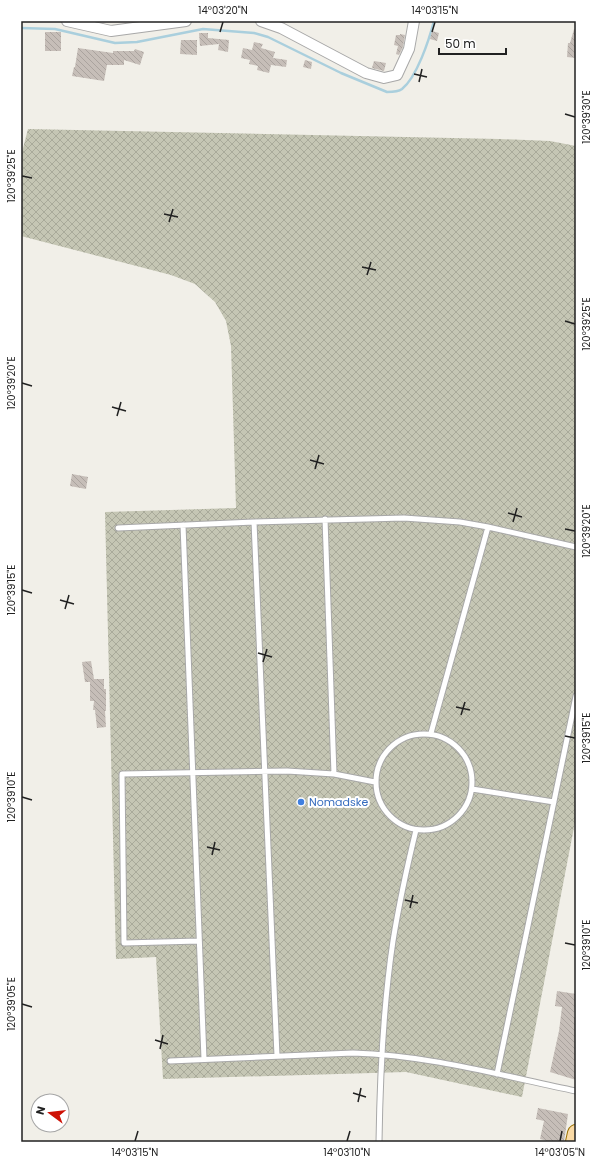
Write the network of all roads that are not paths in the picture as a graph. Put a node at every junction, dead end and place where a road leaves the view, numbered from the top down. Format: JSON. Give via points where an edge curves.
{"nodes":[{"id":1,"x":67,"y":21,"type":"edge"},
{"id":2,"x":186,"y":21,"type":"edge"},
{"id":3,"x":261,"y":21,"type":"edge"},
{"id":4,"x":414,"y":21,"type":"edge"},
{"id":5,"x":325,"y":519,"type":"junction"},
{"id":6,"x":254,"y":522,"type":"junction"},
{"id":7,"x":183,"y":525,"type":"junction"},
{"id":8,"x":488,"y":527,"type":"junction"},
{"id":9,"x":118,"y":528,"type":"dead end"},
{"id":10,"x":576,"y":547,"type":"edge"},
{"id":11,"x":576,"y":696,"type":"edge"},
{"id":12,"x":431,"y":733,"type":"junction"},
{"id":13,"x":264,"y":771,"type":"junction"},
{"id":14,"x":193,"y":772,"type":"junction"},
{"id":15,"x":334,"y":774,"type":"junction"},
{"id":16,"x":375,"y":782,"type":"junction"},
{"id":17,"x":472,"y":789,"type":"junction"},
{"id":18,"x":554,"y":802,"type":"junction"},
{"id":19,"x":416,"y":830,"type":"junction"},
{"id":20,"x":199,"y":941,"type":"junction"},
{"id":21,"x":382,"y":1054,"type":"junction"},
{"id":22,"x":276,"y":1056,"type":"junction"},
{"id":23,"x":204,"y":1059,"type":"junction"},
{"id":24,"x":170,"y":1061,"type":"dead end"},
{"id":25,"x":497,"y":1074,"type":"junction"},
{"id":26,"x":576,"y":1091,"type":"edge"},
{"id":27,"x":576,"y":1133,"type":"edge"},
{"id":28,"x":379,"y":1142,"type":"edge"},
{"id":29,"x":574,"y":1142,"type":"edge"}],
"edges":[{"from":1,"to":2,"type":"street","via":[[111,31]]},
{"from":3,"to":4,"type":"street","via":[[281,28],[366,74],[384,78],[397,74],[409,49]]},
{"from":5,"to":6,"type":"lane"},
{"from":5,"to":8,"type":"lane","via":[[404,518]]},
{"from":5,"to":15,"type":"lane"},
{"from":6,"to":7,"type":"lane"},
{"from":6,"to":13,"type":"lane"},
{"from":7,"to":9,"type":"lane"},
{"from":7,"to":14,"type":"lane"},
{"from":8,"to":10,"type":"lane"},
{"from":8,"to":12,"type":"lane"},
{"from":11,"to":18,"type":"lane"},
{"from":12,"to":16,"type":"lane","via":[[415,734],[399,740],[386,751],[378,765]]},
{"from":12,"to":17,"type":"lane","via":[[446,738],[463,753],[472,773]]},
{"from":13,"to":14,"type":"lane"},
{"from":13,"to":15,"type":"lane"},
{"from":13,"to":22,"type":"lane"},
{"from":14,"to":20,"type":"lane"},
{"from":14,"to":20,"type":"lane","via":[[122,774],[124,942]]},
{"from":15,"to":16,"type":"lane"},
{"from":16,"to":19,"type":"lane","via":[[383,808],[403,826]]},
{"from":17,"to":18,"type":"lane"},
{"from":17,"to":19,"type":"lane","via":[[468,803],[459,816],[446,825],[431,830]]},
{"from":18,"to":25,"type":"lane"},
{"from":19,"to":21,"type":"lane","via":[[393,941]]},
{"from":20,"to":23,"type":"lane"},
{"from":21,"to":22,"type":"lane"},
{"from":21,"to":25,"type":"lane"},
{"from":21,"to":28,"type":"lane"},
{"from":22,"to":23,"type":"lane"},
{"from":23,"to":24,"type":"lane"},
{"from":25,"to":26,"type":"lane"},
{"from":27,"to":29,"type":"main road"}]}
